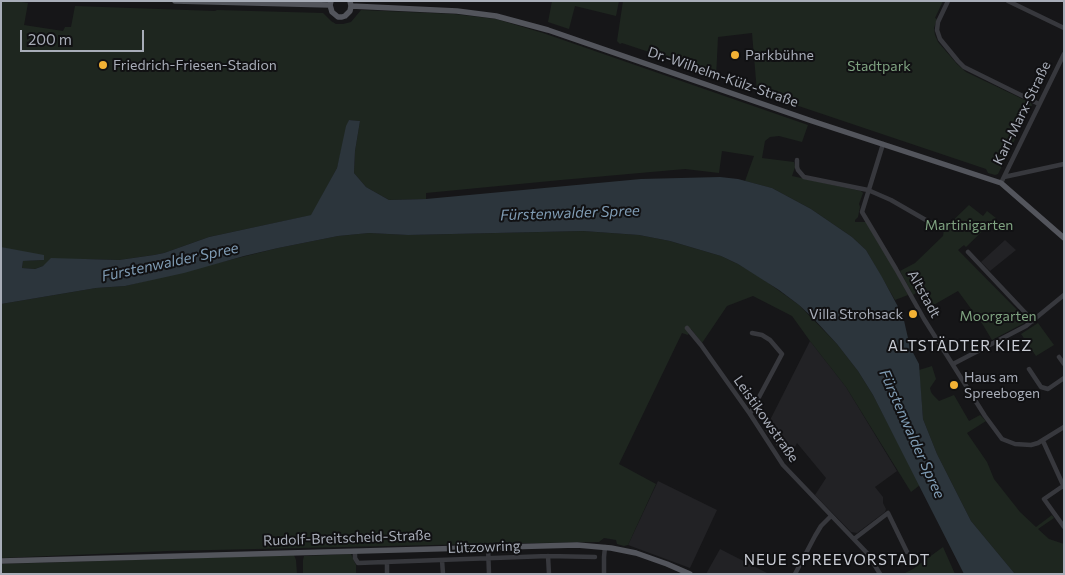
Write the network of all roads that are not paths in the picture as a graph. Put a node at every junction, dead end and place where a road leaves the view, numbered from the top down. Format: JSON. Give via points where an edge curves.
{"nodes":[{"id":1,"x":175,"y":1,"type":"edge"},
{"id":2,"x":948,"y":1,"type":"edge"},
{"id":3,"x":1008,"y":1,"type":"edge"},
{"id":4,"x":331,"y":3,"type":"edge"},
{"id":5,"x":351,"y":4,"type":"edge"},
{"id":6,"x":1064,"y":28,"type":"edge"},
{"id":7,"x":1064,"y":54,"type":"edge"},
{"id":8,"x":1039,"y":104,"type":"junction"},
{"id":9,"x":883,"y":144,"type":"junction"},
{"id":10,"x":797,"y":160,"type":"dead end"},
{"id":11,"x":1064,"y":164,"type":"edge"},
{"id":12,"x":1003,"y":180,"type":"junction"},
{"id":13,"x":868,"y":190,"type":"junction"},
{"id":14,"x":931,"y":223,"type":"dead end"},
{"id":15,"x":1064,"y":238,"type":"edge"},
{"id":16,"x":968,"y":252,"type":"dead end"},
{"id":17,"x":1064,"y":295,"type":"edge"},
{"id":18,"x":1033,"y":321,"type":"junction"},
{"id":19,"x":687,"y":328,"type":"dead end"},
{"id":20,"x":752,"y":333,"type":"dead end"},
{"id":21,"x":1059,"y":357,"type":"dead end"},
{"id":22,"x":953,"y":364,"type":"junction"},
{"id":23,"x":1064,"y":364,"type":"edge"},
{"id":24,"x":1029,"y":369,"type":"dead end"},
{"id":25,"x":1064,"y":378,"type":"edge"},
{"id":26,"x":750,"y":414,"type":"junction"},
{"id":27,"x":1064,"y":427,"type":"edge"},
{"id":28,"x":1044,"y":440,"type":"junction"},
{"id":29,"x":1063,"y":486,"type":"edge"},
{"id":30,"x":832,"y":516,"type":"junction"},
{"id":31,"x":1064,"y":527,"type":"edge"},
{"id":32,"x":854,"y":539,"type":"junction"},
{"id":33,"x":488,"y":547,"type":"junction"},
{"id":34,"x":605,"y":547,"type":"junction"},
{"id":35,"x":355,"y":551,"type":"junction"},
{"id":36,"x":908,"y":552,"type":"dead end"},
{"id":37,"x":548,"y":556,"type":"junction"},
{"id":38,"x":595,"y":557,"type":"dead end"},
{"id":39,"x":488,"y":558,"type":"junction"},
{"id":40,"x":442,"y":560,"type":"junction"},
{"id":41,"x":1,"y":561,"type":"edge"},
{"id":42,"x":387,"y":562,"type":"junction"},
{"id":43,"x":387,"y":574,"type":"edge"},
{"id":44,"x":442,"y":574,"type":"edge"},
{"id":45,"x":489,"y":574,"type":"edge"},
{"id":46,"x":549,"y":574,"type":"edge"},
{"id":47,"x":604,"y":574,"type":"edge"},
{"id":48,"x":690,"y":574,"type":"edge"},
{"id":49,"x":794,"y":574,"type":"edge"},
{"id":50,"x":880,"y":574,"type":"edge"}],
"edges":[{"from":1,"to":4,"type":"main road"},
{"from":2,"to":8,"type":"street","via":[[937,30],[940,39],[958,61]]},
{"from":3,"to":6,"type":"street"},
{"from":4,"to":5,"type":"main road","via":[[330,9],[342,17],[348,14]]},
{"from":5,"to":9,"type":"main road","name":"Dr.-Wilhelm-Külz-Straße","via":[[496,16],[548,30]]},
{"from":7,"to":8,"type":"street","name":"Karl-Marx-Straße"},
{"from":8,"to":12,"type":"street","name":"Karl-Marx-Straße"},
{"from":9,"to":12,"type":"main road","name":"Dr.-Wilhelm-Külz-Straße"},
{"from":9,"to":13,"type":"street","name":"Altstadt"},
{"from":10,"to":13,"type":"street","via":[[796,167],[804,177]]},
{"from":11,"to":12,"type":"street"},
{"from":12,"to":15,"type":"main road","name":"Dr.-Wilhelm-Külz-Straße"},
{"from":13,"to":14,"type":"street"},
{"from":13,"to":22,"type":"street","name":"Altstadt","via":[[862,212]]},
{"from":16,"to":18,"type":"street"},
{"from":17,"to":18,"type":"street"},
{"from":18,"to":22,"type":"street"},
{"from":19,"to":26,"type":"street","name":"Leistikowstraße"},
{"from":20,"to":26,"type":"street","via":[[770,340],[782,354]]},
{"from":21,"to":23,"type":"street"},
{"from":22,"to":28,"type":"street","name":"Altstadt","via":[[1002,439],[1031,445]]},
{"from":24,"to":25,"type":"street","via":[[1041,387],[1048,388]]},
{"from":26,"to":30,"type":"street","name":"Leistikowstraße","via":[[783,465]]},
{"from":27,"to":28,"type":"street"},
{"from":28,"to":29,"type":"street"},
{"from":29,"to":31,"type":"street","via":[[1044,498]]},
{"from":30,"to":32,"type":"street","name":"Leistikowstraße"},
{"from":30,"to":49,"type":"street","via":[[821,526]]},
{"from":32,"to":36,"type":"street","via":[[888,513]]},
{"from":32,"to":50,"type":"street","name":"Leistikowstraße"},
{"from":33,"to":34,"type":"main road","name":"Rudolf-Breitscheid-Straße"},
{"from":33,"to":35,"type":"main road","name":"Rudolf-Breitscheid-Straße"},
{"from":33,"to":39,"type":"street"},
{"from":34,"to":47,"type":"street"},
{"from":34,"to":48,"type":"main road","name":"Rudolf-Breitscheid-Straße","via":[[641,555]]},
{"from":35,"to":41,"type":"main road","name":"Rudolf-Breitscheid-Straße"},
{"from":35,"to":42,"type":"street","name":"Lützowring","via":[[358,563]]},
{"from":37,"to":38,"type":"street","name":"Lützowring"},
{"from":37,"to":39,"type":"street","name":"Lützowring"},
{"from":37,"to":46,"type":"street"},
{"from":39,"to":40,"type":"street","name":"Lützowring"},
{"from":39,"to":45,"type":"street"},
{"from":40,"to":42,"type":"street","name":"Lützowring"},
{"from":40,"to":44,"type":"street"},
{"from":42,"to":43,"type":"street"}]}
